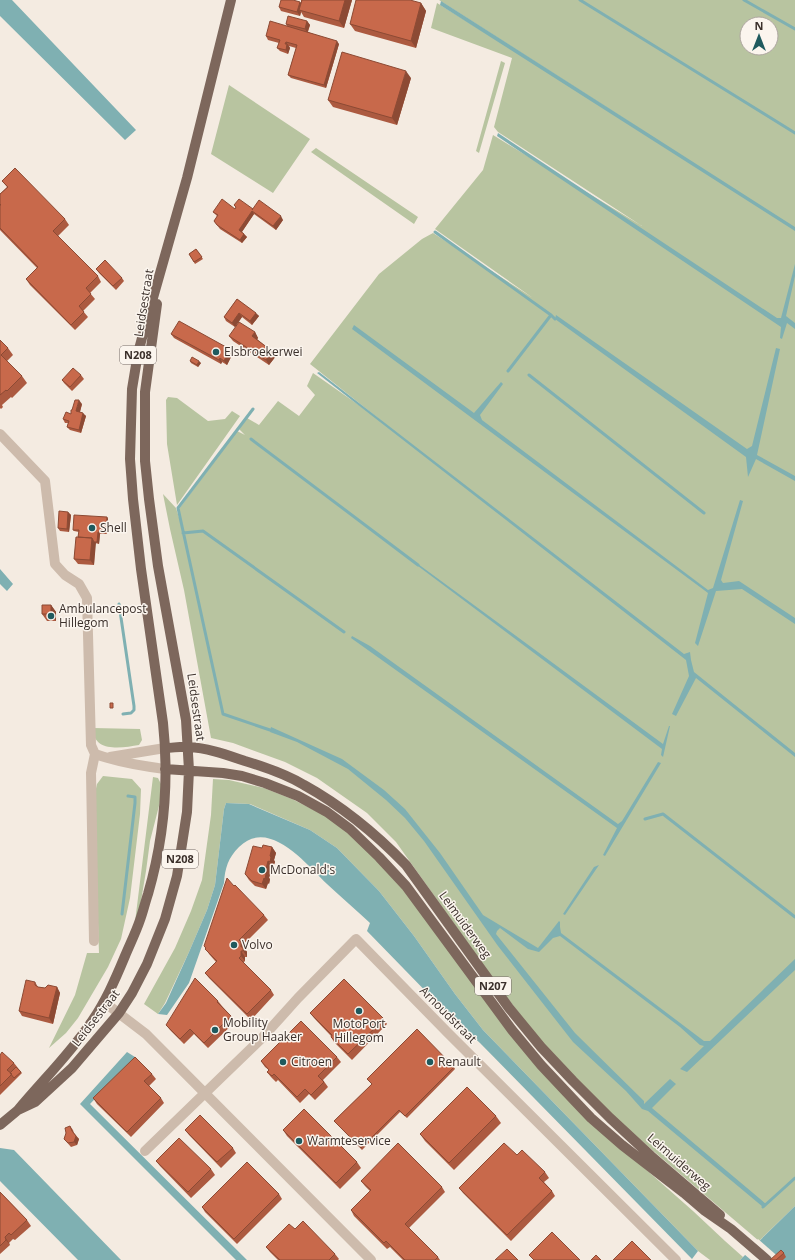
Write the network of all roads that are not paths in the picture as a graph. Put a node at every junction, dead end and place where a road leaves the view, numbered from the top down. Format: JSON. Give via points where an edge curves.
{"nodes":[{"id":1,"x":231,"y":0,"type":"edge"},
{"id":2,"x":165,"y":255,"type":"junction"},
{"id":3,"x":0,"y":434,"type":"edge"},
{"id":4,"x":188,"y":747,"type":"junction"},
{"id":5,"x":165,"y":748,"type":"junction"},
{"id":6,"x":95,"y":754,"type":"junction"},
{"id":7,"x":106,"y":758,"type":"junction"},
{"id":8,"x":165,"y":769,"type":"junction"},
{"id":9,"x":189,"y":770,"type":"junction"},
{"id":10,"x":94,"y":940,"type":"dead end"},
{"id":11,"x":104,"y":1002,"type":"junction"},
{"id":12,"x":119,"y":1013,"type":"junction"},
{"id":13,"x":205,"y":1094,"type":"junction"},
{"id":14,"x":18,"y":1110,"type":"junction"},
{"id":15,"x":0,"y":1125,"type":"edge"},
{"id":16,"x":145,"y":1151,"type":"dead end"},
{"id":17,"x":731,"y":1229,"type":"junction"},
{"id":18,"x":371,"y":1260,"type":"edge"},
{"id":19,"x":676,"y":1260,"type":"edge"},
{"id":20,"x":767,"y":1260,"type":"edge"}],
"edges":[{"from":1,"to":2,"type":"main road","name":"Leidsestraat","number":"N208","via":[[187,178]]},
{"from":2,"to":4,"type":"main road","name":"Leidsestraat","number":"N208","via":[[145,392],[145,461],[158,566],[186,720]]},
{"from":2,"to":5,"type":"main road","name":"Leidsestraat","number":"N208","via":[[138,353],[132,389],[130,459],[141,569]]},
{"from":3,"to":6,"type":"street","via":[[45,481],[55,564],[64,575],[79,584],[87,598],[91,745]]},
{"from":4,"to":5,"type":"main road","number":"N207"},
{"from":4,"to":9,"type":"main road","name":"Leidsestraat","number":"N208"},
{"from":4,"to":17,"type":"main road","name":"Leimuiderweg","number":"N207","via":[[234,757],[282,774],[334,803],[366,827],[406,865],[509,1008],[572,1082],[651,1156],[718,1213]]},
{"from":5,"to":7,"type":"street"},
{"from":5,"to":8,"type":"main road","name":"Leidsestraat","number":"N208"},
{"from":6,"to":7,"type":"street"},
{"from":6,"to":10,"type":"street","via":[[91,773]]},
{"from":7,"to":8,"type":"street"},
{"from":8,"to":9,"type":"main road","number":"N207"},
{"from":8,"to":11,"type":"main road","name":"Leidsestraat","number":"N208","via":[[161,833],[153,876],[140,920]]},
{"from":9,"to":12,"type":"main road","name":"Leidsestraat","number":"N208","via":[[185,828],[177,876],[167,912],[146,964]]},
{"from":9,"to":17,"type":"main road","name":"Leimuiderweg","number":"N207","via":[[242,776],[265,783],[298,796],[327,812],[350,829],[406,886],[512,1030],[591,1118],[705,1211]]},
{"from":11,"to":12,"type":"street"},
{"from":11,"to":14,"type":"main road","name":"Leidsestraat","number":"N208","via":[[62,1061]]},
{"from":12,"to":13,"type":"street","via":[[146,1034]]},
{"from":12,"to":14,"type":"main road","name":"Leidsestraat","number":"N208","via":[[72,1068],[35,1102]]},
{"from":13,"to":16,"type":"street","name":"Arnoudstraat"},
{"from":13,"to":18,"type":"street"},
{"from":13,"to":19,"type":"street","name":"Arnoudstraat","via":[[356,939]]},
{"from":14,"to":15,"type":"main road","name":"Leidsestraat","number":"N208"},
{"from":17,"to":20,"type":"main road","name":"Leimuiderweg","number":"N207"}]}
